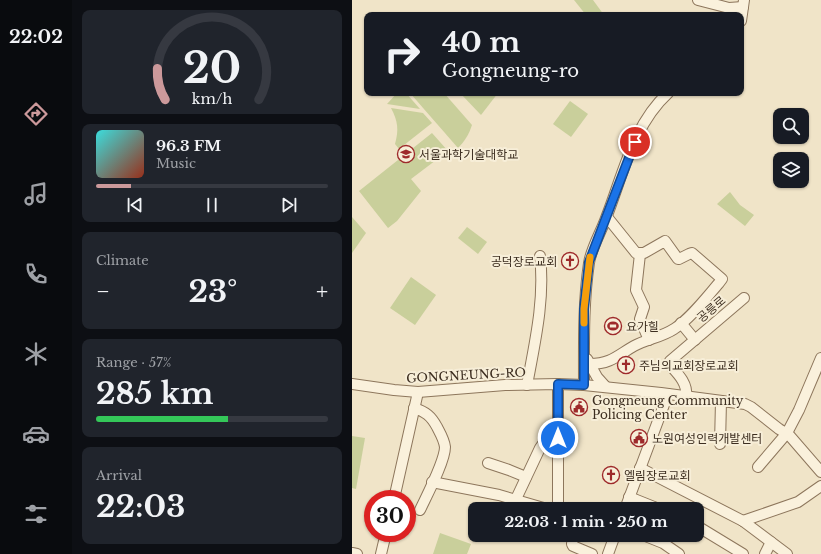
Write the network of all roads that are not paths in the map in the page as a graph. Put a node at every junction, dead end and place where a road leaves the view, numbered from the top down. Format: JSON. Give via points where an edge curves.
{"nodes":[{"id":1,"x":698,"y":0,"type":"edge"},
{"id":2,"x":743,"y":4,"type":"edge"},
{"id":3,"x":665,"y":96,"type":"edge"},
{"id":4,"x":607,"y":217,"type":"junction"},
{"id":5,"x":640,"y":254,"type":"junction"},
{"id":6,"x":540,"y":256,"type":"dead end"},
{"id":7,"x":744,"y":298,"type":"dead end"},
{"id":8,"x":681,"y":323,"type":"junction"},
{"id":9,"x":649,"y":340,"type":"junction"},
{"id":10,"x":695,"y":340,"type":"junction"},
{"id":11,"x":584,"y":353,"type":"junction"},
{"id":12,"x":821,"y":358,"type":"edge"},
{"id":13,"x":590,"y":364,"type":"junction"},
{"id":14,"x":352,"y":384,"type":"edge"},
{"id":15,"x":558,"y":384,"type":"junction"},
{"id":16,"x":527,"y":385,"type":"junction"},
{"id":17,"x":584,"y":385,"type":"junction"},
{"id":18,"x":606,"y":387,"type":"junction"},
{"id":19,"x":418,"y":392,"type":"junction"},
{"id":20,"x":668,"y":394,"type":"junction"},
{"id":21,"x":686,"y":396,"type":"junction"},
{"id":22,"x":722,"y":401,"type":"junction"},
{"id":23,"x":414,"y":408,"type":"junction"},
{"id":24,"x":558,"y":423,"type":"junction"},
{"id":25,"x":786,"y":433,"type":"junction"},
{"id":26,"x":720,"y":444,"type":"dead end"},
{"id":27,"x":488,"y":463,"type":"dead end"},
{"id":28,"x":758,"y":467,"type":"dead end"},
{"id":29,"x":640,"y":468,"type":"junction"},
{"id":30,"x":821,"y":472,"type":"edge"},
{"id":31,"x":526,"y":477,"type":"junction"},
{"id":32,"x":432,"y":482,"type":"junction"},
{"id":33,"x":821,"y":486,"type":"edge"},
{"id":34,"x":396,"y":490,"type":"edge"},
{"id":35,"x":629,"y":497,"type":"junction"},
{"id":36,"x":516,"y":499,"type":"junction"},
{"id":37,"x":525,"y":502,"type":"edge"},
{"id":38,"x":558,"y":502,"type":"edge"},
{"id":39,"x":627,"y":502,"type":"edge"},
{"id":40,"x":642,"y":502,"type":"edge"},
{"id":41,"x":420,"y":510,"type":"dead end"},
{"id":42,"x":742,"y":521,"type":"junction"},
{"id":43,"x":704,"y":530,"type":"edge"},
{"id":44,"x":384,"y":542,"type":"edge"},
{"id":45,"x":572,"y":542,"type":"edge"},
{"id":46,"x":612,"y":542,"type":"edge"},
{"id":47,"x":659,"y":542,"type":"edge"},
{"id":48,"x":771,"y":542,"type":"junction"},
{"id":49,"x":352,"y":552,"type":"edge"},
{"id":50,"x":357,"y":554,"type":"edge"},
{"id":51,"x":381,"y":554,"type":"edge"},
{"id":52,"x":592,"y":554,"type":"edge"},
{"id":53,"x":608,"y":554,"type":"edge"},
{"id":54,"x":679,"y":554,"type":"edge"},
{"id":55,"x":743,"y":554,"type":"edge"},
{"id":56,"x":765,"y":554,"type":"edge"},
{"id":57,"x":787,"y":554,"type":"edge"}],
"edges":[{"from":1,"to":2,"type":"street","via":[[729,8]]},
{"from":3,"to":4,"type":"street","via":[[640,129]]},
{"from":4,"to":5,"type":"street","via":[[635,252]]},
{"from":4,"to":11,"type":"street","via":[[589,262],[584,309]]},
{"from":5,"to":8,"type":"street","via":[[665,241],[678,259],[692,253],[722,279],[699,307]]},
{"from":5,"to":9,"type":"street","via":[[636,293],[644,306],[640,320]]},
{"from":6,"to":16,"type":"street","via":[[540,317]]},
{"from":7,"to":10,"type":"street","name":"공릉로"},
{"from":8,"to":9,"type":"street","via":[[673,330]]},
{"from":8,"to":10,"type":"street","name":"공릉로"},
{"from":9,"to":13,"type":"street","via":[[615,358]]},
{"from":10,"to":21,"type":"street","name":"공릉로","via":[[669,362],[685,384]]},
{"from":11,"to":13,"type":"street"},
{"from":11,"to":17,"type":"street"},
{"from":12,"to":25,"type":"street","via":[[799,410]]},
{"from":13,"to":18,"type":"street"},
{"from":14,"to":19,"type":"street","name":"GONGNEUNG-RO"},
{"from":15,"to":16,"type":"street","name":"GONGNEUNG-RO"},
{"from":15,"to":17,"type":"street","name":"GONGNEUNG-RO"},
{"from":15,"to":24,"type":"street"},
{"from":16,"to":19,"type":"street","name":"GONGNEUNG-RO"},
{"from":17,"to":18,"type":"street","name":"GONGNEUNG-RO"},
{"from":18,"to":20,"type":"street","name":"GONGNEUNG-RO"},
{"from":19,"to":23,"type":"street"},
{"from":20,"to":21,"type":"street","name":"GONGNEUNG-RO"},
{"from":20,"to":29,"type":"street"},
{"from":21,"to":22,"type":"street","name":"GONGNEUNG-RO"},
{"from":22,"to":25,"type":"street","name":"GONGNEUNG-RO","via":[[752,407]]},
{"from":22,"to":26,"type":"street"},
{"from":23,"to":32,"type":"street","via":[[425,411],[431,417],[443,439],[444,456]]},
{"from":23,"to":34,"type":"street"},
{"from":24,"to":31,"type":"street","via":[[540,448]]},
{"from":24,"to":38,"type":"street"},
{"from":25,"to":28,"type":"street"},
{"from":25,"to":30,"type":"street","name":"GONGNEUNG-RO"},
{"from":27,"to":31,"type":"street"},
{"from":29,"to":35,"type":"street"},
{"from":29,"to":42,"type":"street"},
{"from":31,"to":36,"type":"street"},
{"from":32,"to":36,"type":"street"},
{"from":32,"to":41,"type":"street"},
{"from":33,"to":42,"type":"street","via":[[798,502]]},
{"from":35,"to":39,"type":"street"},
{"from":35,"to":40,"type":"street"},
{"from":36,"to":37,"type":"street"},
{"from":42,"to":48,"type":"street"},
{"from":43,"to":55,"type":"street"},
{"from":44,"to":51,"type":"street"},
{"from":45,"to":52,"type":"street","via":[[573,546]]},
{"from":46,"to":53,"type":"street"},
{"from":47,"to":54,"type":"street"},
{"from":48,"to":56,"type":"street"},
{"from":48,"to":57,"type":"street"},
{"from":49,"to":50,"type":"street"}]}
